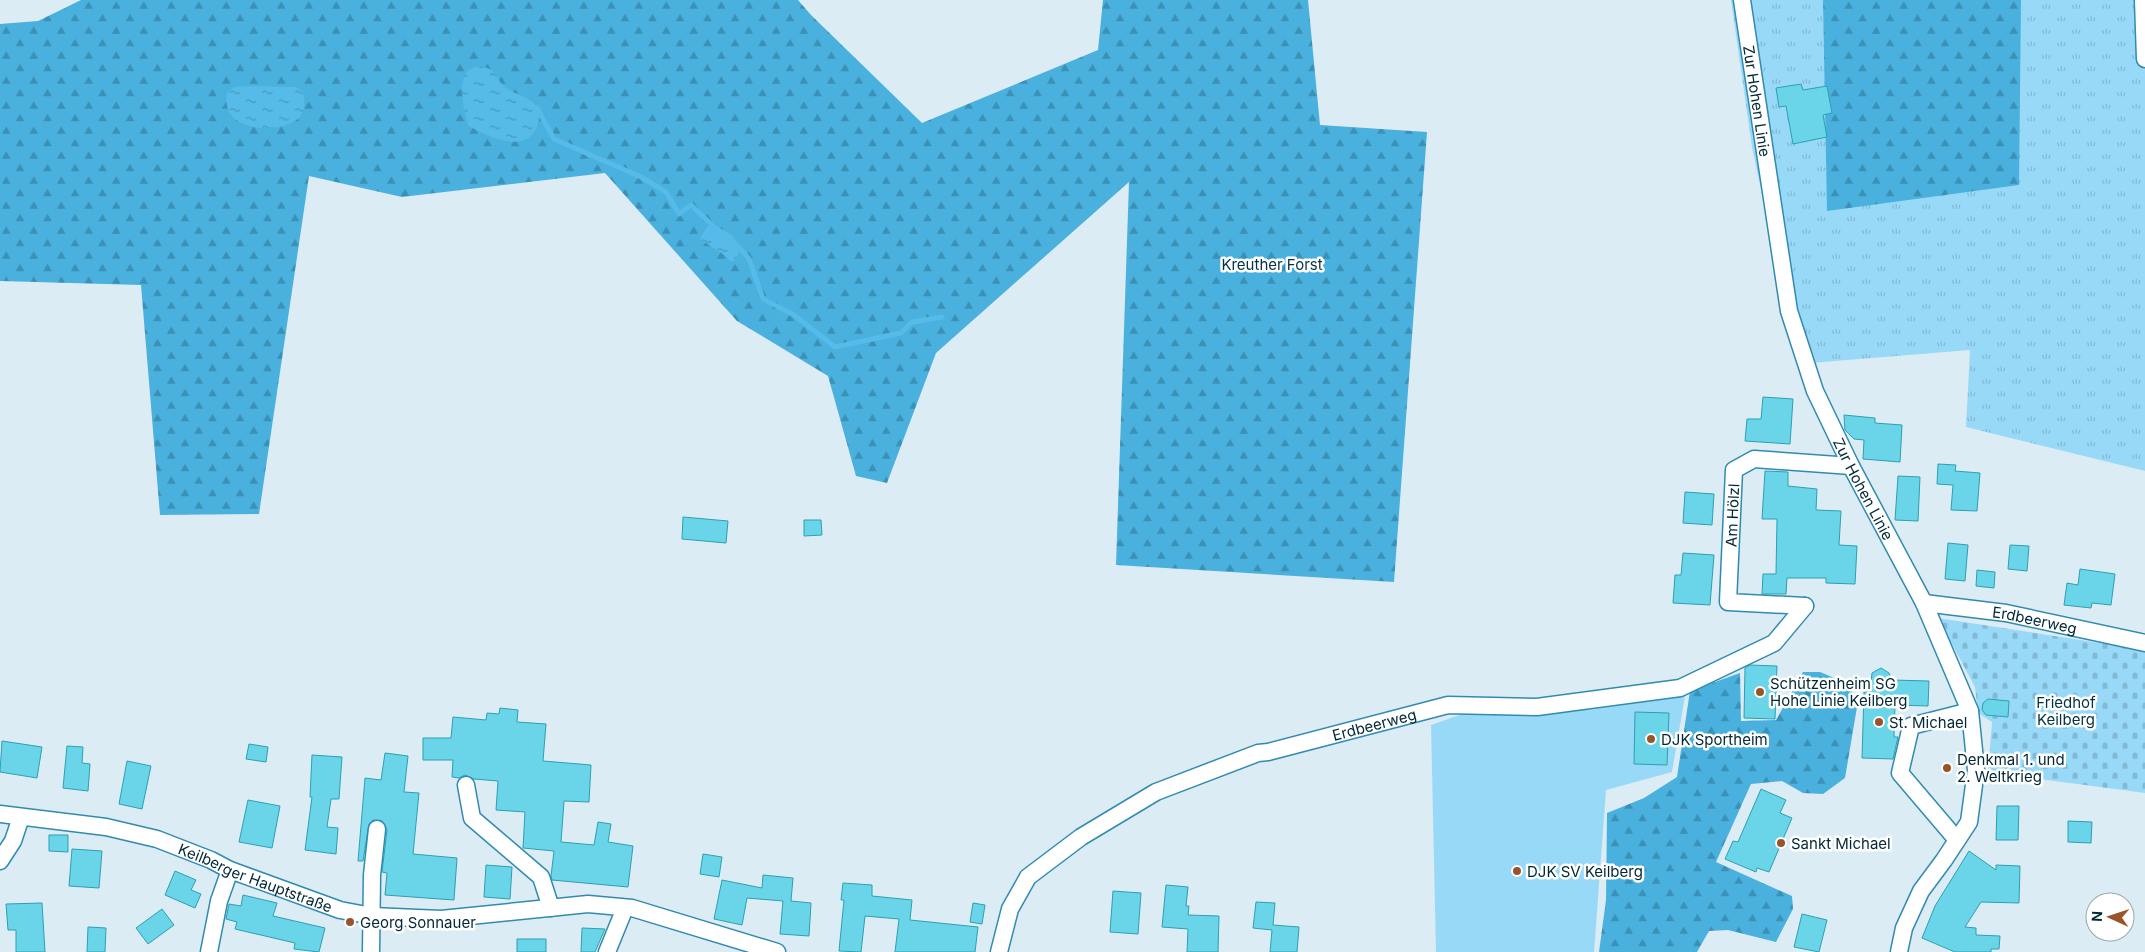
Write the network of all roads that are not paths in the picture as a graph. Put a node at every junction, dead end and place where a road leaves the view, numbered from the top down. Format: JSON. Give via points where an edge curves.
{"nodes":[{"id":1,"x":1742,"y":0,"type":"edge"},
{"id":2,"x":2143,"y":0,"type":"edge"},
{"id":3,"x":2145,"y":59,"type":"edge"},
{"id":4,"x":1850,"y":466,"type":"junction"},
{"id":5,"x":1924,"y":603,"type":"junction"},
{"id":6,"x":1805,"y":606,"type":"joint"},
{"id":7,"x":2145,"y":643,"type":"edge"},
{"id":8,"x":1970,"y":711,"type":"junction"},
{"id":9,"x":466,"y":785,"type":"dead end"},
{"id":10,"x":0,"y":814,"type":"edge"},
{"id":11,"x":21,"y":817,"type":"junction"},
{"id":12,"x":377,"y":829,"type":"dead end"},
{"id":13,"x":1957,"y":840,"type":"junction"},
{"id":14,"x":0,"y":861,"type":"edge"},
{"id":15,"x":230,"y":870,"type":"junction"},
{"id":16,"x":551,"y":908,"type":"junction"},
{"id":17,"x":625,"y":908,"type":"junction"},
{"id":18,"x":372,"y":916,"type":"junction"},
{"id":19,"x":209,"y":952,"type":"edge"},
{"id":20,"x":371,"y":952,"type":"edge"},
{"id":21,"x":607,"y":952,"type":"edge"},
{"id":22,"x":777,"y":952,"type":"edge"},
{"id":23,"x":999,"y":952,"type":"edge"},
{"id":24,"x":1899,"y":952,"type":"edge"}],
"edges":[{"from":1,"to":4,"type":"street","name":"Zur Hohen Linie","via":[[1789,311],[1816,391]]},
{"from":2,"to":3,"type":"street"},
{"from":4,"to":5,"type":"street","name":"Zur Hohen Linie"},
{"from":4,"to":6,"type":"street","name":"Am Hölzl","via":[[1754,459],[1734,470],[1728,602]]},
{"from":5,"to":7,"type":"street","name":"Erdbeerweg","via":[[2006,613]]},
{"from":5,"to":8,"type":"street","name":"Zur Hohen Linie"},
{"from":6,"to":23,"type":"street","name":"Erdbeerweg","via":[[1774,643],[1680,688],[1538,707],[1448,705],[1258,753],[1156,792],[1081,838],[1028,878],[1010,909]]},
{"from":8,"to":13,"type":"street","name":"Zur Hohen Linie","via":[[1976,770],[1969,822]]},
{"from":8,"to":13,"type":"street","via":[[1911,726],[1900,773]]},
{"from":9,"to":16,"type":"street","via":[[472,818],[541,877]]},
{"from":10,"to":11,"type":"street","name":"Keilberger Hauptstraße"},
{"from":11,"to":14,"type":"street","via":[[13,841]]},
{"from":11,"to":15,"type":"street","name":"Keilberger Hauptstraße","via":[[106,827],[157,839]]},
{"from":12,"to":18,"type":"street"},
{"from":13,"to":24,"type":"street","name":"Zur Hohen Linie","via":[[1921,891],[1904,928]]},
{"from":15,"to":18,"type":"street","name":"Keilberger Hauptstraße","via":[[340,910]]},
{"from":15,"to":19,"type":"street","via":[[219,901]]},
{"from":16,"to":17,"type":"street","name":"Keilberger Hauptstraße","via":[[588,904]]},
{"from":16,"to":18,"type":"street","name":"Keilberger Hauptstraße","via":[[441,919]]},
{"from":17,"to":21,"type":"street"},
{"from":17,"to":22,"type":"street","name":"Keilberger Hauptstraße"},
{"from":18,"to":20,"type":"street"}]}
